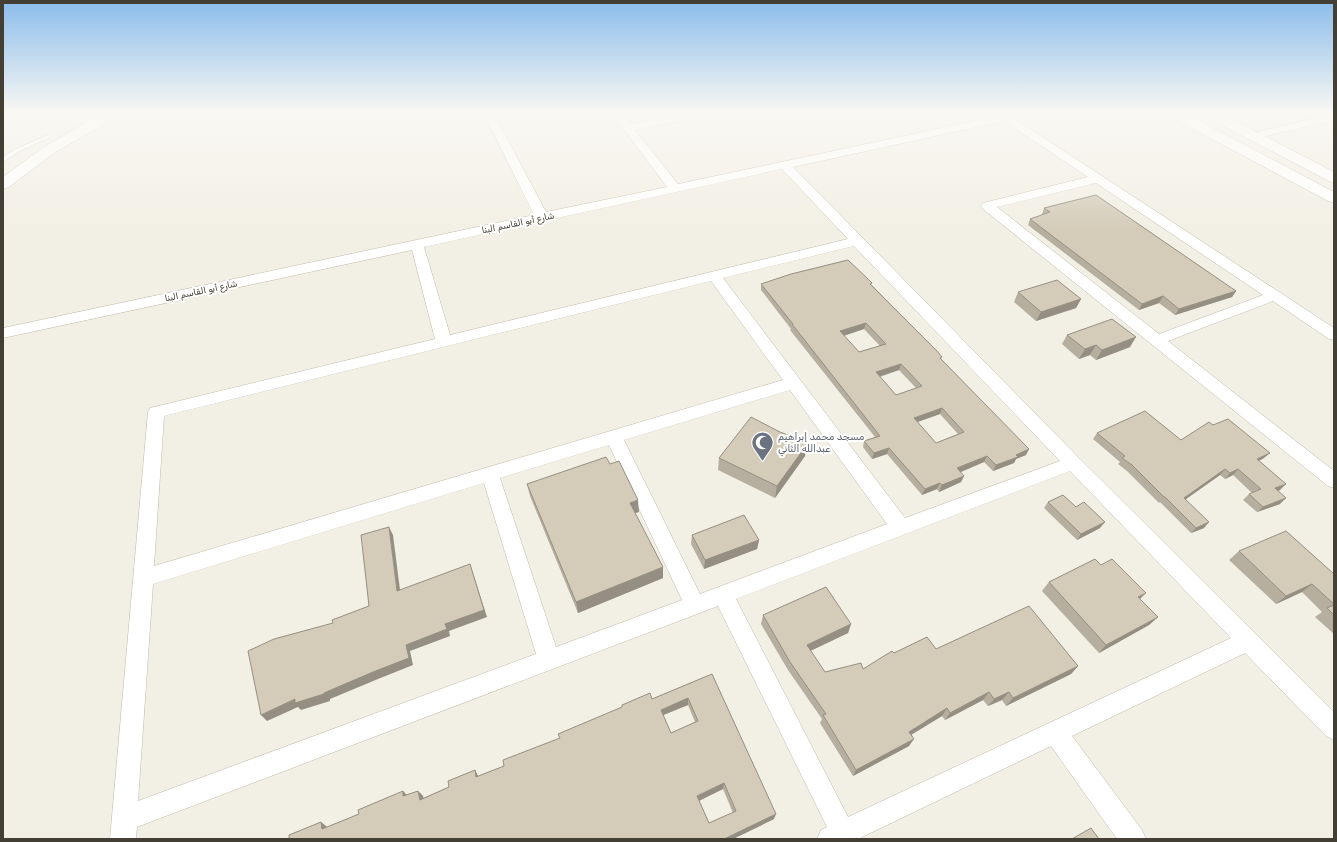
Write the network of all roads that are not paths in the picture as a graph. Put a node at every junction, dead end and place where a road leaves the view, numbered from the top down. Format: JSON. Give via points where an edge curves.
{"nodes":[{"id":1,"x":16,"y":151,"type":"edge"},
{"id":2,"x":24,"y":151,"type":"edge"},
{"id":3,"x":47,"y":151,"type":"edge"},
{"id":4,"x":508,"y":151,"type":"edge"},
{"id":5,"x":647,"y":151,"type":"edge"},
{"id":6,"x":849,"y":151,"type":"edge"},
{"id":7,"x":1056,"y":151,"type":"edge"},
{"id":8,"x":1246,"y":151,"type":"edge"},
{"id":9,"x":1282,"y":151,"type":"edge"},
{"id":10,"x":3,"y":160,"type":"edge"},
{"id":11,"x":3,"y":164,"type":"edge"},
{"id":12,"x":784,"y":165,"type":"junction"},
{"id":13,"x":1096,"y":178,"type":"junction"},
{"id":14,"x":1334,"y":178,"type":"edge"},
{"id":15,"x":3,"y":184,"type":"edge"},
{"id":16,"x":675,"y":189,"type":"junction"},
{"id":17,"x":1334,"y":198,"type":"edge"},
{"id":18,"x":542,"y":218,"type":"junction"},
{"id":19,"x":857,"y":241,"type":"junction"},
{"id":20,"x":417,"y":244,"type":"junction"},
{"id":21,"x":714,"y":276,"type":"junction"},
{"id":22,"x":1274,"y":296,"type":"junction"},
{"id":23,"x":3,"y":333,"type":"edge"},
{"id":24,"x":1334,"y":335,"type":"edge"},
{"id":25,"x":1157,"y":340,"type":"junction"},
{"id":26,"x":444,"y":342,"type":"junction"},
{"id":27,"x":793,"y":383,"type":"junction"},
{"id":28,"x":614,"y":437,"type":"junction"},
{"id":29,"x":1073,"y":463,"type":"junction"},
{"id":30,"x":490,"y":474,"type":"junction"},
{"id":31,"x":1334,"y":481,"type":"edge"},
{"id":32,"x":901,"y":528,"type":"junction"},
{"id":33,"x":144,"y":578,"type":"junction"},
{"id":34,"x":723,"y":595,"type":"junction"},
{"id":35,"x":695,"y":605,"type":"junction"},
{"id":36,"x":1248,"y":641,"type":"junction"},
{"id":37,"x":549,"y":660,"type":"junction"},
{"id":38,"x":1334,"y":728,"type":"edge"},
{"id":39,"x":1055,"y":732,"type":"junction"},
{"id":40,"x":124,"y":829,"type":"edge"},
{"id":41,"x":836,"y":836,"type":"edge"},
{"id":42,"x":1133,"y":839,"type":"edge"}],
"edges":[{"from":1,"to":10,"type":"lane"},
{"from":2,"to":11,"type":"street"},
{"from":3,"to":15,"type":"street"},
{"from":4,"to":18,"type":"street"},
{"from":5,"to":16,"type":"street"},
{"from":6,"to":12,"type":"street","name":"شارع أبو القاسم البنا"},
{"from":7,"to":13,"type":"street"},
{"from":8,"to":17,"type":"street"},
{"from":9,"to":14,"type":"street"},
{"from":12,"to":16,"type":"street","name":"شارع أبو القاسم البنا"},
{"from":12,"to":19,"type":"street"},
{"from":13,"to":22,"type":"street"},
{"from":13,"to":25,"type":"street","via":[[987,206]]},
{"from":16,"to":18,"type":"street","name":"شارع أبو القاسم البنا"},
{"from":18,"to":20,"type":"street","name":"شارع أبو القاسم البنا"},
{"from":19,"to":21,"type":"street"},
{"from":19,"to":29,"type":"street"},
{"from":20,"to":23,"type":"street","name":"شارع أبو القاسم البنا"},
{"from":20,"to":26,"type":"street"},
{"from":21,"to":26,"type":"street"},
{"from":21,"to":27,"type":"street"},
{"from":22,"to":24,"type":"street"},
{"from":22,"to":25,"type":"street"},
{"from":25,"to":31,"type":"street"},
{"from":26,"to":33,"type":"street","via":[[156,412]]},
{"from":27,"to":28,"type":"street"},
{"from":27,"to":32,"type":"street"},
{"from":28,"to":30,"type":"street"},
{"from":28,"to":35,"type":"street"},
{"from":29,"to":32,"type":"street"},
{"from":29,"to":36,"type":"street"},
{"from":30,"to":33,"type":"street"},
{"from":30,"to":37,"type":"street"},
{"from":32,"to":34,"type":"street"},
{"from":33,"to":40,"type":"street"},
{"from":34,"to":35,"type":"street"},
{"from":34,"to":41,"type":"street"},
{"from":35,"to":37,"type":"street"},
{"from":36,"to":38,"type":"street"},
{"from":36,"to":39,"type":"street"},
{"from":37,"to":40,"type":"street"},
{"from":39,"to":41,"type":"street"},
{"from":39,"to":42,"type":"street"}]}
